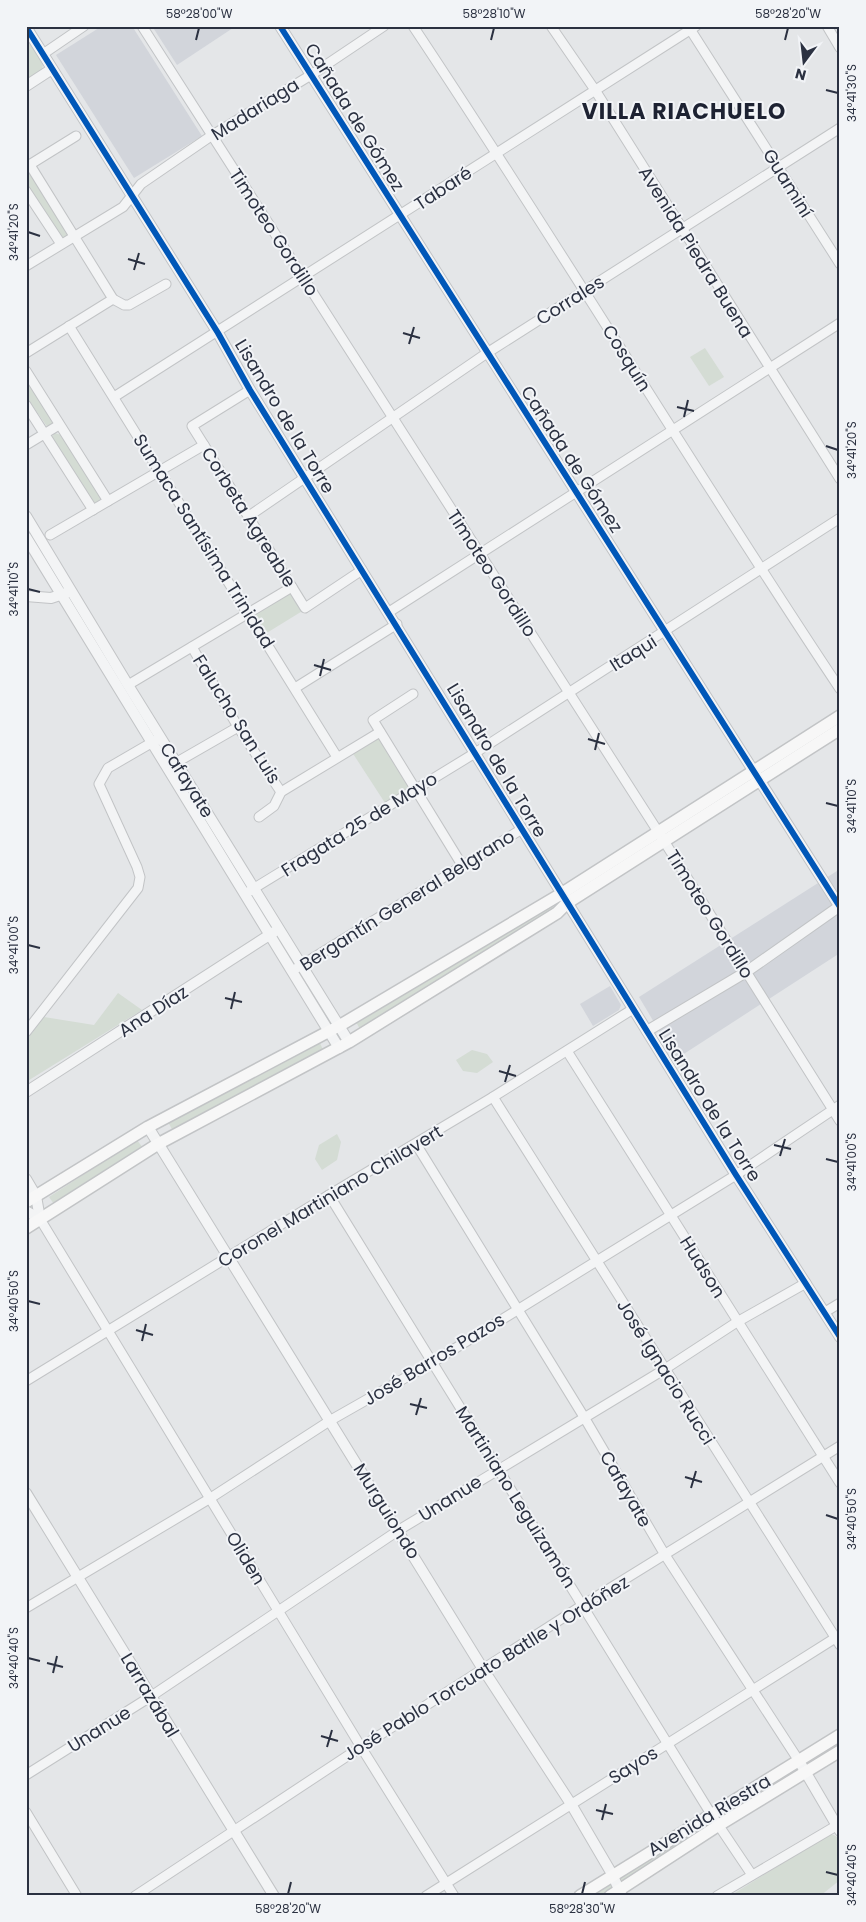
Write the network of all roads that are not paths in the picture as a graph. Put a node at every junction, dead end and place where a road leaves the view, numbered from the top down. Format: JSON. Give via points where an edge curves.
{"nodes":[{"id":1,"x":26,"y":26,"type":"edge"},
{"id":2,"x":84,"y":26,"type":"edge"},
{"id":3,"x":142,"y":26,"type":"edge"},
{"id":4,"x":280,"y":26,"type":"edge"},
{"id":5,"x":384,"y":26,"type":"edge"},
{"id":6,"x":413,"y":26,"type":"edge"},
{"id":7,"x":551,"y":26,"type":"edge"},
{"id":8,"x":827,"y":26,"type":"edge"},
{"id":9,"x":691,"y":27,"type":"edge"},
{"id":10,"x":840,"y":48,"type":"edge"},
{"id":11,"x":43,"y":54,"type":"junction"},
{"id":12,"x":52,"y":69,"type":"junction"},
{"id":13,"x":311,"y":75,"type":"junction"},
{"id":14,"x":26,"y":86,"type":"edge"},
{"id":15,"x":595,"y":90,"type":"junction"},
{"id":16,"x":840,"y":128,"type":"edge"},
{"id":17,"x":76,"y":136,"type":"dead end"},
{"id":18,"x":211,"y":136,"type":"junction"},
{"id":19,"x":498,"y":153,"type":"junction"},
{"id":20,"x":28,"y":166,"type":"edge"},
{"id":21,"x":778,"y":166,"type":"junction"},
{"id":22,"x":26,"y":191,"type":"edge"},
{"id":23,"x":132,"y":198,"type":"junction"},
{"id":24,"x":400,"y":216,"type":"junction"},
{"id":25,"x":682,"y":230,"type":"junction"},
{"id":26,"x":75,"y":236,"type":"junction"},
{"id":27,"x":61,"y":244,"type":"junction"},
{"id":28,"x":840,"y":264,"type":"edge"},
{"id":29,"x":26,"y":266,"type":"edge"},
{"id":30,"x":304,"y":278,"type":"junction"},
{"id":31,"x":166,"y":284,"type":"dead end"},
{"id":32,"x":585,"y":292,"type":"junction"},
{"id":33,"x":113,"y":299,"type":"junction"},
{"id":34,"x":840,"y":323,"type":"edge"},
{"id":35,"x":69,"y":326,"type":"junction"},
{"id":36,"x":218,"y":333,"type":"junction"},
{"id":37,"x":26,"y":352,"type":"edge"},
{"id":38,"x":487,"y":353,"type":"junction"},
{"id":39,"x":769,"y":368,"type":"junction"},
{"id":40,"x":26,"y":371,"type":"edge"},
{"id":41,"x":250,"y":390,"type":"junction"},
{"id":42,"x":114,"y":397,"type":"junction"},
{"id":43,"x":26,"y":405,"type":"edge"},
{"id":44,"x":392,"y":416,"type":"junction"},
{"id":45,"x":59,"y":425,"type":"junction"},
{"id":46,"x":672,"y":430,"type":"junction"},
{"id":47,"x":44,"y":434,"type":"junction"},
{"id":48,"x":26,"y":445,"type":"edge"},
{"id":49,"x":204,"y":445,"type":"junction"},
{"id":50,"x":160,"y":470,"type":"junction"},
{"id":51,"x":304,"y":478,"type":"junction"},
{"id":52,"x":840,"y":479,"type":"edge"},
{"id":53,"x":575,"y":492,"type":"junction"},
{"id":54,"x":108,"y":501,"type":"junction"},
{"id":55,"x":93,"y":510,"type":"junction"},
{"id":56,"x":26,"y":516,"type":"edge"},
{"id":57,"x":249,"y":516,"type":"junction"},
{"id":58,"x":840,"y":518,"type":"edge"},
{"id":59,"x":50,"y":535,"type":"dead end"},
{"id":60,"x":26,"y":538,"type":"edge"},
{"id":61,"x":479,"y":554,"type":"junction"},
{"id":62,"x":362,"y":570,"type":"junction"},
{"id":63,"x":760,"y":570,"type":"junction"},
{"id":64,"x":292,"y":586,"type":"junction"},
{"id":65,"x":71,"y":590,"type":"junction"},
{"id":66,"x":26,"y":596,"type":"edge"},
{"id":67,"x":62,"y":596,"type":"junction"},
{"id":68,"x":389,"y":612,"type":"junction"},
{"id":69,"x":248,"y":613,"type":"junction"},
{"id":70,"x":397,"y":624,"type":"junction"},
{"id":71,"x":666,"y":632,"type":"junction"},
{"id":72,"x":192,"y":647,"type":"junction"},
{"id":73,"x":128,"y":685,"type":"junction"},
{"id":74,"x":295,"y":688,"type":"junction"},
{"id":75,"x":840,"y":689,"type":"edge"},
{"id":76,"x":569,"y":693,"type":"junction"},
{"id":77,"x":413,"y":694,"type":"dead end"},
{"id":78,"x":840,"y":716,"type":"edge"},
{"id":79,"x":238,"y":727,"type":"junction"},
{"id":80,"x":840,"y":729,"type":"edge"},
{"id":81,"x":380,"y":732,"type":"junction"},
{"id":82,"x":160,"y":738,"type":"junction"},
{"id":83,"x":150,"y":743,"type":"junction"},
{"id":84,"x":474,"y":753,"type":"junction"},
{"id":85,"x":337,"y":757,"type":"junction"},
{"id":86,"x":176,"y":762,"type":"junction"},
{"id":87,"x":166,"y":769,"type":"junction"},
{"id":88,"x":754,"y":770,"type":"junction"},
{"id":89,"x":760,"y":780,"type":"junction"},
{"id":90,"x":416,"y":788,"type":"junction"},
{"id":91,"x":282,"y":792,"type":"junction"},
{"id":92,"x":259,"y":817,"type":"dead end"},
{"id":93,"x":522,"y":829,"type":"junction"},
{"id":94,"x":661,"y":837,"type":"junction"},
{"id":95,"x":462,"y":865,"type":"junction"},
{"id":96,"x":254,"y":888,"type":"junction"},
{"id":97,"x":244,"y":894,"type":"junction"},
{"id":98,"x":564,"y":898,"type":"junction"},
{"id":99,"x":840,"y":907,"type":"edge"},
{"id":100,"x":279,"y":929,"type":"junction"},
{"id":101,"x":269,"y":935,"type":"junction"},
{"id":102,"x":302,"y":966,"type":"junction"},
{"id":103,"x":292,"y":971,"type":"junction"},
{"id":104,"x":746,"y":972,"type":"junction"},
{"id":105,"x":633,"y":1009,"type":"junction"},
{"id":106,"x":334,"y":1028,"type":"junction"},
{"id":107,"x":647,"y":1031,"type":"junction"},
{"id":108,"x":26,"y":1032,"type":"edge"},
{"id":109,"x":344,"y":1045,"type":"junction"},
{"id":110,"x":567,"y":1051,"type":"junction"},
{"id":111,"x":26,"y":1092,"type":"edge"},
{"id":112,"x":493,"y":1097,"type":"junction"},
{"id":113,"x":836,"y":1108,"type":"edge"},
{"id":114,"x":840,"y":1121,"type":"edge"},
{"id":115,"x":148,"y":1127,"type":"junction"},
{"id":116,"x":158,"y":1144,"type":"junction"},
{"id":117,"x":416,"y":1144,"type":"junction"},
{"id":118,"x":736,"y":1176,"type":"junction"},
{"id":119,"x":26,"y":1180,"type":"edge"},
{"id":120,"x":329,"y":1195,"type":"junction"},
{"id":121,"x":31,"y":1199,"type":"edge"},
{"id":122,"x":26,"y":1211,"type":"edge"},
{"id":123,"x":671,"y":1215,"type":"junction"},
{"id":124,"x":40,"y":1219,"type":"junction"},
{"id":125,"x":26,"y":1228,"type":"edge"},
{"id":126,"x":227,"y":1258,"type":"junction"},
{"id":127,"x":596,"y":1261,"type":"junction"},
{"id":128,"x":806,"y":1283,"type":"junction"},
{"id":129,"x":840,"y":1303,"type":"edge"},
{"id":130,"x":517,"y":1309,"type":"junction"},
{"id":131,"x":825,"y":1312,"type":"junction"},
{"id":132,"x":737,"y":1322,"type":"junction"},
{"id":133,"x":109,"y":1332,"type":"junction"},
{"id":134,"x":840,"y":1337,"type":"edge"},
{"id":135,"x":433,"y":1362,"type":"junction"},
{"id":136,"x":665,"y":1369,"type":"junction"},
{"id":137,"x":26,"y":1381,"type":"edge"},
{"id":138,"x":584,"y":1417,"type":"junction"},
{"id":139,"x":330,"y":1420,"type":"junction"},
{"id":140,"x":840,"y":1446,"type":"edge"},
{"id":141,"x":823,"y":1456,"type":"junction"},
{"id":142,"x":498,"y":1469,"type":"junction"},
{"id":143,"x":840,"y":1484,"type":"edge"},
{"id":144,"x":26,"y":1493,"type":"edge"},
{"id":145,"x":210,"y":1499,"type":"junction"},
{"id":146,"x":748,"y":1502,"type":"junction"},
{"id":147,"x":399,"y":1530,"type":"junction"},
{"id":148,"x":665,"y":1555,"type":"junction"},
{"id":149,"x":78,"y":1576,"type":"junction"},
{"id":150,"x":583,"y":1605,"type":"junction"},
{"id":151,"x":26,"y":1608,"type":"edge"},
{"id":152,"x":278,"y":1610,"type":"junction"},
{"id":153,"x":838,"y":1639,"type":"edge"},
{"id":154,"x":483,"y":1669,"type":"junction"},
{"id":155,"x":754,"y":1690,"type":"junction"},
{"id":156,"x":150,"y":1697,"type":"junction"},
{"id":157,"x":840,"y":1735,"type":"edge"},
{"id":158,"x":669,"y":1743,"type":"junction"},
{"id":159,"x":361,"y":1747,"type":"junction"},
{"id":160,"x":840,"y":1751,"type":"edge"},
{"id":161,"x":798,"y":1761,"type":"junction"},
{"id":162,"x":805,"y":1772,"type":"junction"},
{"id":163,"x":26,"y":1774,"type":"edge"},
{"id":164,"x":571,"y":1804,"type":"junction"},
{"id":165,"x":26,"y":1812,"type":"edge"},
{"id":166,"x":711,"y":1814,"type":"junction"},
{"id":167,"x":719,"y":1825,"type":"junction"},
{"id":168,"x":838,"y":1828,"type":"edge"},
{"id":169,"x":233,"y":1831,"type":"junction"},
{"id":170,"x":612,"y":1874,"type":"junction"},
{"id":171,"x":752,"y":1875,"type":"junction"},
{"id":172,"x":446,"y":1883,"type":"junction"},
{"id":173,"x":617,"y":1894,"type":"edge"},
{"id":174,"x":77,"y":1896,"type":"edge"},
{"id":175,"x":135,"y":1896,"type":"edge"},
{"id":176,"x":274,"y":1896,"type":"edge"},
{"id":177,"x":426,"y":1896,"type":"edge"},
{"id":178,"x":454,"y":1896,"type":"edge"},
{"id":179,"x":580,"y":1896,"type":"edge"},
{"id":180,"x":717,"y":1896,"type":"edge"}],
"edges":[{"from":1,"to":11,"type":"street"},
{"from":2,"to":11,"type":"street"},
{"from":3,"to":18,"type":"street","name":"Timoteo Gordillo"},
{"from":4,"to":13,"type":"street","name":"Cañada de Gómez"},
{"from":5,"to":13,"type":"street","name":"Madariaga"},
{"from":6,"to":19,"type":"street","name":"Cosquín"},
{"from":7,"to":15,"type":"street","name":"Avenida Piedra Buena"},
{"from":8,"to":10,"type":"street"},
{"from":9,"to":15,"type":"street","name":"Tabaré"},
{"from":9,"to":21,"type":"street","name":"Guaminí"},
{"from":11,"to":12,"type":"street","name":"Lisandro de la Torre"},
{"from":12,"to":14,"type":"street"},
{"from":12,"to":23,"type":"street","name":"Lisandro de la Torre"},
{"from":13,"to":18,"type":"street","name":"Madariaga"},
{"from":13,"to":24,"type":"street","name":"Cañada de Gómez"},
{"from":15,"to":19,"type":"street","name":"Tabaré"},
{"from":15,"to":25,"type":"street","name":"Avenida Piedra Buena"},
{"from":16,"to":21,"type":"street","name":"Corrales"},
{"from":17,"to":20,"type":"street"},
{"from":18,"to":23,"type":"street","name":"Madariaga","via":[[141,184]]},
{"from":18,"to":30,"type":"street","name":"Timoteo Gordillo"},
{"from":19,"to":24,"type":"street","name":"Tabaré"},
{"from":19,"to":32,"type":"street","name":"Cosquín"},
{"from":20,"to":26,"type":"street"},
{"from":21,"to":25,"type":"street","name":"Corrales"},
{"from":21,"to":28,"type":"street","name":"Guaminí"},
{"from":22,"to":27,"type":"street"},
{"from":23,"to":26,"type":"street","name":"Madariaga"},
{"from":23,"to":36,"type":"street","name":"Lisandro de la Torre"},
{"from":24,"to":30,"type":"street","name":"Tabaré"},
{"from":24,"to":38,"type":"street","name":"Cañada de Gómez"},
{"from":25,"to":32,"type":"street","name":"Corrales"},
{"from":25,"to":39,"type":"street","name":"Avenida Piedra Buena"},
{"from":26,"to":27,"type":"street","name":"Madariaga"},
{"from":26,"to":33,"type":"street"},
{"from":27,"to":29,"type":"street","name":"Madariaga"},
{"from":30,"to":36,"type":"street","name":"Tabaré"},
{"from":30,"to":44,"type":"street","name":"Timoteo Gordillo"},
{"from":31,"to":33,"type":"street","via":[[129,305]]},
{"from":32,"to":38,"type":"street","name":"Corrales"},
{"from":32,"to":46,"type":"street","name":"Cosquín"},
{"from":33,"to":35,"type":"street"},
{"from":34,"to":39,"type":"street"},
{"from":35,"to":37,"type":"street"},
{"from":35,"to":42,"type":"street","name":"Sumaca Santísima Trinidad"},
{"from":36,"to":41,"type":"street","name":"Lisandro de la Torre"},
{"from":36,"to":42,"type":"street","name":"Tabaré"},
{"from":38,"to":44,"type":"street","name":"Corrales"},
{"from":38,"to":53,"type":"street","name":"Cañada de Gómez"},
{"from":39,"to":46,"type":"street"},
{"from":39,"to":52,"type":"street","name":"Avenida Piedra Buena"},
{"from":40,"to":45,"type":"street"},
{"from":41,"to":49,"type":"street","name":"Corbeta Agreable","via":[[192,426]]},
{"from":41,"to":51,"type":"street","name":"Lisandro de la Torre"},
{"from":42,"to":50,"type":"street","name":"Sumaca Santísima Trinidad"},
{"from":43,"to":47,"type":"street"},
{"from":44,"to":51,"type":"street","name":"Corrales"},
{"from":44,"to":61,"type":"street","name":"Timoteo Gordillo"},
{"from":45,"to":47,"type":"street"},
{"from":45,"to":54,"type":"street"},
{"from":46,"to":53,"type":"street"},
{"from":46,"to":63,"type":"street","name":"Cosquín"},
{"from":47,"to":48,"type":"street"},
{"from":47,"to":55,"type":"street"},
{"from":49,"to":50,"type":"street"},
{"from":49,"to":57,"type":"street","name":"Corbeta Agreable"},
{"from":50,"to":54,"type":"street"},
{"from":50,"to":69,"type":"street","name":"Sumaca Santísima Trinidad"},
{"from":51,"to":57,"type":"street","name":"Corrales"},
{"from":51,"to":62,"type":"street","name":"Lisandro de la Torre"},
{"from":53,"to":61,"type":"street"},
{"from":53,"to":71,"type":"street","name":"Cañada de Gómez"},
{"from":54,"to":55,"type":"street"},
{"from":55,"to":59,"type":"street"},
{"from":56,"to":65,"type":"street","name":"Cafayate"},
{"from":57,"to":64,"type":"street","name":"Corbeta Agreable"},
{"from":58,"to":63,"type":"street","name":"Itaqui"},
{"from":60,"to":67,"type":"street","name":"Cafayate"},
{"from":61,"to":68,"type":"street"},
{"from":61,"to":76,"type":"street","name":"Timoteo Gordillo"},
{"from":62,"to":64,"type":"street","name":"Corbeta Agreable","via":[[305,608]]},
{"from":62,"to":68,"type":"street","name":"Lisandro de la Torre"},
{"from":63,"to":71,"type":"street","name":"Itaqui"},
{"from":63,"to":75,"type":"street","name":"Cosquín"},
{"from":64,"to":69,"type":"street"},
{"from":65,"to":67,"type":"street"},
{"from":65,"to":73,"type":"street","name":"Cafayate"},
{"from":66,"to":67,"type":"street"},
{"from":67,"to":83,"type":"street","name":"Cafayate"},
{"from":68,"to":70,"type":"street","name":"Lisandro de la Torre"},
{"from":69,"to":72,"type":"street"},
{"from":69,"to":74,"type":"street","name":"Sumaca Santísima Trinidad"},
{"from":70,"to":74,"type":"street"},
{"from":70,"to":84,"type":"street","name":"Lisandro de la Torre"},
{"from":71,"to":76,"type":"street","name":"Itaqui"},
{"from":71,"to":88,"type":"street","name":"Cañada de Gómez"},
{"from":72,"to":73,"type":"street"},
{"from":72,"to":79,"type":"street","name":"Falucho San Luis"},
{"from":73,"to":82,"type":"street","name":"Cafayate"},
{"from":74,"to":85,"type":"street","name":"Sumaca Santísima Trinidad"},
{"from":76,"to":84,"type":"street","name":"Itaqui"},
{"from":76,"to":94,"type":"street","name":"Timoteo Gordillo"},
{"from":77,"to":81,"type":"street","via":[[373,720]]},
{"from":78,"to":88,"type":"main road"},
{"from":79,"to":86,"type":"street"},
{"from":79,"to":91,"type":"street","name":"Falucho San Luis"},
{"from":80,"to":89,"type":"main road"},
{"from":81,"to":85,"type":"street"},
{"from":81,"to":90,"type":"street"},
{"from":82,"to":83,"type":"street"},
{"from":82,"to":86,"type":"street","name":"Cafayate"},
{"from":83,"to":87,"type":"street","name":"Cafayate"},
{"from":83,"to":108,"type":"street","via":[[108,768],[99,784],[137,867],[140,877],[138,888]]},
{"from":84,"to":90,"type":"street","name":"Fragata 25 de Mayo"},
{"from":84,"to":93,"type":"street","name":"Lisandro de la Torre"},
{"from":85,"to":91,"type":"street"},
{"from":86,"to":87,"type":"street"},
{"from":86,"to":96,"type":"street","name":"Cafayate"},
{"from":87,"to":97,"type":"street","name":"Cafayate"},
{"from":88,"to":89,"type":"street","name":"Cañada de Gómez"},
{"from":88,"to":94,"type":"main road"},
{"from":89,"to":94,"type":"main road"},
{"from":89,"to":99,"type":"street","name":"Cañada de Gómez"},
{"from":90,"to":95,"type":"street"},
{"from":90,"to":96,"type":"street","name":"Fragata 25 de Mayo"},
{"from":91,"to":92,"type":"street","via":[[274,806]]},
{"from":93,"to":95,"type":"street","name":"Bergantín General Belgrano"},
{"from":93,"to":98,"type":"street","name":"Lisandro de la Torre"},
{"from":94,"to":98,"type":"main road"},
{"from":94,"to":104,"type":"street","name":"Timoteo Gordillo"},
{"from":95,"to":102,"type":"street","name":"Bergantín General Belgrano"},
{"from":96,"to":97,"type":"street","name":"Fragata 25 de Mayo"},
{"from":96,"to":100,"type":"street","name":"Cafayate"},
{"from":97,"to":101,"type":"street","name":"Cafayate"},
{"from":98,"to":105,"type":"street","name":"Lisandro de la Torre"},
{"from":98,"to":106,"type":"main road"},
{"from":98,"to":109,"type":"main road","via":[[557,913]]},
{"from":99,"to":104,"type":"street"},
{"from":100,"to":101,"type":"street","name":"Ana Díaz"},
{"from":100,"to":102,"type":"street","name":"Cafayate"},
{"from":101,"to":103,"type":"street","name":"Cafayate"},
{"from":101,"to":111,"type":"street","name":"Ana Díaz"},
{"from":102,"to":103,"type":"street","name":"Bergantín General Belgrano"},
{"from":102,"to":106,"type":"street","name":"Cafayate"},
{"from":103,"to":106,"type":"street","name":"Cafayate"},
{"from":104,"to":107,"type":"street"},
{"from":104,"to":113,"type":"street","name":"Timoteo Gordillo"},
{"from":105,"to":107,"type":"street","name":"Lisandro de la Torre"},
{"from":105,"to":110,"type":"street","name":"Coronel Martiniano Chilavert"},
{"from":106,"to":109,"type":"street","name":"Cafayate"},
{"from":106,"to":115,"type":"main road"},
{"from":107,"to":118,"type":"street","name":"Lisandro de la Torre"},
{"from":109,"to":116,"type":"main road"},
{"from":110,"to":112,"type":"street","name":"Coronel Martiniano Chilavert"},
{"from":110,"to":123,"type":"street","name":"Hudson"},
{"from":112,"to":117,"type":"street","name":"Coronel Martiniano Chilavert"},
{"from":112,"to":127,"type":"street","name":"José Ignacio Rucci"},
{"from":113,"to":114,"type":"street","name":"Timoteo Gordillo"},
{"from":113,"to":118,"type":"street","name":"José Barros Pazos"},
{"from":115,"to":116,"type":"street","name":"Murguiondo"},
{"from":115,"to":121,"type":"main road"},
{"from":116,"to":124,"type":"main road"},
{"from":116,"to":126,"type":"street","name":"Murguiondo"},
{"from":117,"to":120,"type":"street","name":"Coronel Martiniano Chilavert"},
{"from":117,"to":130,"type":"street","name":"Cafayate"},
{"from":118,"to":123,"type":"street","name":"José Barros Pazos"},
{"from":118,"to":128,"type":"street","name":"Lisandro de la Torre"},
{"from":119,"to":121,"type":"street"},
{"from":120,"to":126,"type":"street","name":"Coronel Martiniano Chilavert"},
{"from":120,"to":135,"type":"street","name":"Martiniano Leguizamón"},
{"from":121,"to":124,"type":"street"},
{"from":122,"to":124,"type":"street"},
{"from":123,"to":127,"type":"street","name":"José Barros Pazos"},
{"from":123,"to":132,"type":"street","name":"Hudson"},
{"from":124,"to":125,"type":"main road"},
{"from":124,"to":133,"type":"street","name":"Oliden"},
{"from":126,"to":133,"type":"street","name":"Coronel Martiniano Chilavert"},
{"from":126,"to":139,"type":"street","name":"Murguiondo"},
{"from":127,"to":130,"type":"street","name":"José Barros Pazos"},
{"from":127,"to":136,"type":"street","name":"José Ignacio Rucci"},
{"from":128,"to":131,"type":"street","name":"Lisandro de la Torre"},
{"from":128,"to":132,"type":"street","name":"Unanue"},
{"from":129,"to":131,"type":"street"},
{"from":130,"to":135,"type":"street","name":"José Barros Pazos"},
{"from":130,"to":138,"type":"street","name":"Cafayate"},
{"from":131,"to":134,"type":"street","name":"Lisandro de la Torre"},
{"from":132,"to":136,"type":"street","name":"Unanue"},
{"from":132,"to":141,"type":"street","name":"Hudson"},
{"from":133,"to":137,"type":"street","name":"Coronel Martiniano Chilavert"},
{"from":133,"to":145,"type":"street","name":"Oliden"},
{"from":135,"to":139,"type":"street","name":"José Barros Pazos"},
{"from":135,"to":142,"type":"street","name":"Martiniano Leguizamón"},
{"from":136,"to":138,"type":"street","name":"Unanue"},
{"from":136,"to":146,"type":"street","name":"José Ignacio Rucci"},
{"from":138,"to":142,"type":"street","name":"Unanue"},
{"from":138,"to":148,"type":"street","name":"Cafayate"},
{"from":139,"to":145,"type":"street","name":"José Barros Pazos"},
{"from":139,"to":147,"type":"street","name":"Murguiondo"},
{"from":140,"to":141,"type":"street","name":"José Pablo Torcuato Batlle y Ordóñez"},
{"from":141,"to":143,"type":"street","name":"Hudson"},
{"from":141,"to":146,"type":"street","name":"José Pablo Torcuato Batlle y Ordóñez"},
{"from":142,"to":147,"type":"street","name":"Unanue"},
{"from":142,"to":150,"type":"street","name":"Martiniano Leguizamón"},
{"from":144,"to":149,"type":"street","name":"Larrazábal"},
{"from":145,"to":149,"type":"street","name":"José Barros Pazos"},
{"from":145,"to":152,"type":"street","name":"Oliden"},
{"from":146,"to":148,"type":"street","name":"José Pablo Torcuato Batlle y Ordóñez"},
{"from":146,"to":153,"type":"street","name":"José Ignacio Rucci"},
{"from":147,"to":152,"type":"street","name":"Unanue"},
{"from":147,"to":154,"type":"street","name":"Murguiondo"},
{"from":148,"to":150,"type":"street","name":"José Pablo Torcuato Batlle y Ordóñez"},
{"from":148,"to":155,"type":"street","name":"Cafayate"},
{"from":149,"to":151,"type":"street","name":"José Barros Pazos"},
{"from":149,"to":156,"type":"street","name":"Larrazábal"},
{"from":150,"to":154,"type":"street","name":"José Pablo Torcuato Batlle y Ordóñez"},
{"from":150,"to":158,"type":"street","name":"Martiniano Leguizamón"},
{"from":152,"to":156,"type":"street","name":"Unanue"},
{"from":152,"to":159,"type":"street","name":"Oliden"},
{"from":153,"to":155,"type":"street","name":"Sayos"},
{"from":154,"to":159,"type":"street","name":"José Pablo Torcuato Batlle y Ordóñez"},
{"from":154,"to":164,"type":"street","name":"Murguiondo"},
{"from":155,"to":158,"type":"street","name":"Sayos"},
{"from":155,"to":161,"type":"street","name":"Cafayate"},
{"from":156,"to":163,"type":"street","name":"Unanue"},
{"from":156,"to":169,"type":"street","name":"Larrazábal"},
{"from":157,"to":161,"type":"main road","name":"Avenida Riestra"},
{"from":158,"to":164,"type":"street","name":"Sayos"},
{"from":158,"to":166,"type":"street","name":"Martiniano Leguizamón"},
{"from":159,"to":169,"type":"street","name":"José Pablo Torcuato Batlle y Ordóñez"},
{"from":159,"to":172,"type":"street","name":"Oliden"},
{"from":160,"to":162,"type":"main road","name":"Avenida Riestra"},
{"from":161,"to":162,"type":"street","name":"Cafayate"},
{"from":161,"to":166,"type":"main road","name":"Avenida Riestra"},
{"from":162,"to":167,"type":"main road","name":"Avenida Riestra"},
{"from":162,"to":168,"type":"street","name":"Cafayate"},
{"from":164,"to":170,"type":"street","name":"Murguiondo"},
{"from":164,"to":172,"type":"street","name":"Sayos"},
{"from":165,"to":174,"type":"street"},
{"from":166,"to":167,"type":"street","name":"Martiniano Leguizamón"},
{"from":166,"to":170,"type":"main road","name":"Avenida Riestra"},
{"from":167,"to":171,"type":"street","name":"Martiniano Leguizamón"},
{"from":167,"to":173,"type":"main road","name":"Avenida Riestra"},
{"from":168,"to":171,"type":"street"},
{"from":169,"to":175,"type":"street","name":"José Pablo Torcuato Batlle y Ordóñez"},
{"from":169,"to":176,"type":"street","name":"Larrazábal"},
{"from":170,"to":173,"type":"street","name":"Murguiondo"},
{"from":170,"to":179,"type":"main road","name":"Avenida Riestra"},
{"from":171,"to":180,"type":"street"},
{"from":172,"to":177,"type":"street","name":"Sayos"},
{"from":172,"to":178,"type":"street","name":"Oliden"}]}
